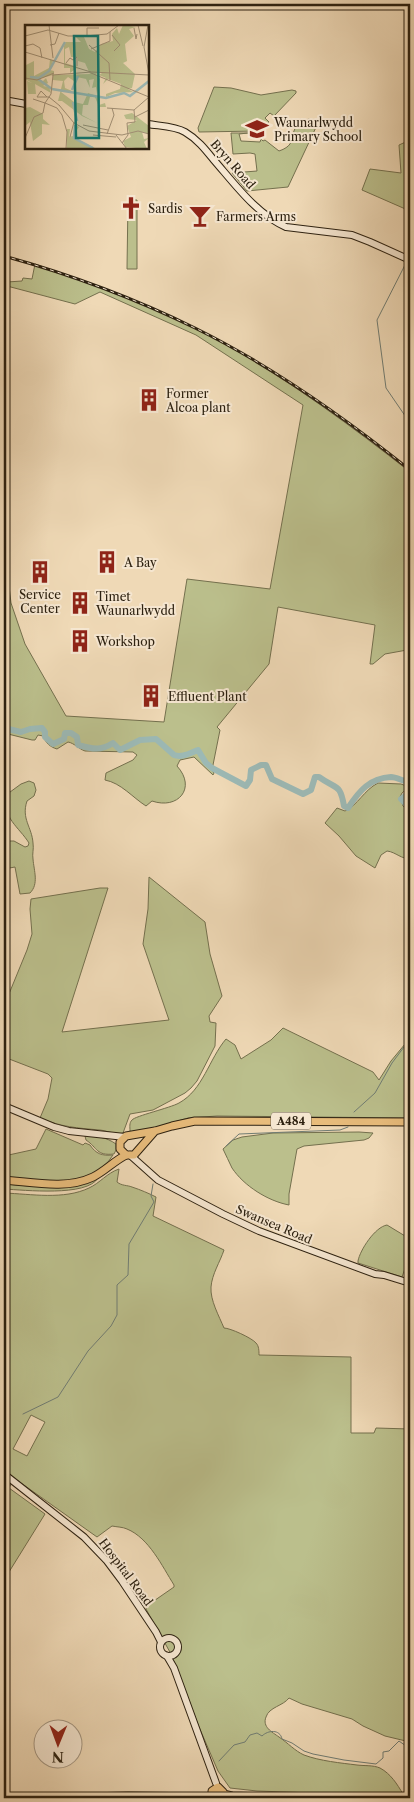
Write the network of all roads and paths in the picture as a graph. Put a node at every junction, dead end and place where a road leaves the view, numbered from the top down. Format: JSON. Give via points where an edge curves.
{"nodes":[{"id":1,"x":4,"y":100,"type":"edge"},
{"id":2,"x":25,"y":104,"type":"edge"},
{"id":3,"x":149,"y":124,"type":"edge"},
{"id":4,"x":410,"y":260,"type":"edge"},
{"id":5,"x":4,"y":1106,"type":"edge"},
{"id":6,"x":410,"y":1122,"type":"edge"},
{"id":7,"x":155,"y":1132,"type":"junction"},
{"id":8,"x":105,"y":1135,"type":"junction"},
{"id":9,"x":134,"y":1136,"type":"junction"},
{"id":10,"x":125,"y":1137,"type":"junction"},
{"id":11,"x":139,"y":1149,"type":"junction"},
{"id":12,"x":124,"y":1151,"type":"junction"},
{"id":13,"x":140,"y":1164,"type":"junction"},
{"id":14,"x":4,"y":1180,"type":"edge"},
{"id":15,"x":410,"y":1283,"type":"edge"},
{"id":16,"x":4,"y":1474,"type":"edge"},
{"id":17,"x":156,"y":1632,"type":"junction"},
{"id":18,"x":169,"y":1638,"type":"junction"},
{"id":19,"x":161,"y":1642,"type":"junction"},
{"id":20,"x":176,"y":1653,"type":"junction"},
{"id":21,"x":167,"y":1656,"type":"junction"},
{"id":22,"x":174,"y":1668,"type":"junction"},
{"id":23,"x":216,"y":1783,"type":"dead end"},
{"id":24,"x":217,"y":1796,"type":"edge"},
{"id":25,"x":44,"y":1798,"type":"edge"},
{"id":26,"x":294,"y":1798,"type":"edge"}],
"edges":[{"from":1,"to":2,"type":"main road"},
{"from":3,"to":4,"type":"main road","name":"Bryn Road","via":[[178,129],[197,140],[250,200],[269,218],[286,227],[352,236]]},
{"from":5,"to":8,"type":"main road","name":"Swansea Road","via":[[54,1127]]},
{"from":6,"to":7,"type":"main road","number":"A484","via":[[211,1120],[182,1123]]},
{"from":7,"to":9,"type":"main road","number":"A484"},
{"from":7,"to":11,"type":"main road","number":"A484"},
{"from":8,"to":10,"type":"main road","name":"Swansea Road"},
{"from":8,"to":12,"type":"main road","name":"Swansea Road"},
{"from":9,"to":10,"type":"main road","number":"A484"},
{"from":9,"to":11,"type":"main road","via":[[138,1139]]},
{"from":10,"to":12,"type":"main road","number":"A484"},
{"from":11,"to":12,"type":"main road","number":"A484","via":[[136,1154]]},
{"from":11,"to":13,"type":"main road"},
{"from":12,"to":13,"type":"main road","name":"Swansea Road"},
{"from":12,"to":14,"type":"main road","number":"A484","via":[[94,1177],[72,1183]]},
{"from":13,"to":15,"type":"main road","name":"Swansea Road","via":[[158,1180],[259,1231],[374,1274]]},
{"from":16,"to":17,"type":"main road","name":"Hospital Road","via":[[96,1548]]},
{"from":17,"to":18,"type":"main road"},
{"from":17,"to":19,"type":"main road","name":"Hospital Road"},
{"from":18,"to":19,"type":"main road"},
{"from":18,"to":20,"type":"main road","via":[[178,1645]]},
{"from":19,"to":21,"type":"main road","via":[[161,1651]]},
{"from":20,"to":21,"type":"main road"},
{"from":20,"to":22,"type":"main road"},
{"from":21,"to":22,"type":"main road"},
{"from":22,"to":23,"type":"main road"},
{"from":24,"to":25,"type":"main road","via":[[188,1793],[182,1796]]},
{"from":24,"to":26,"type":"main road"}]}
